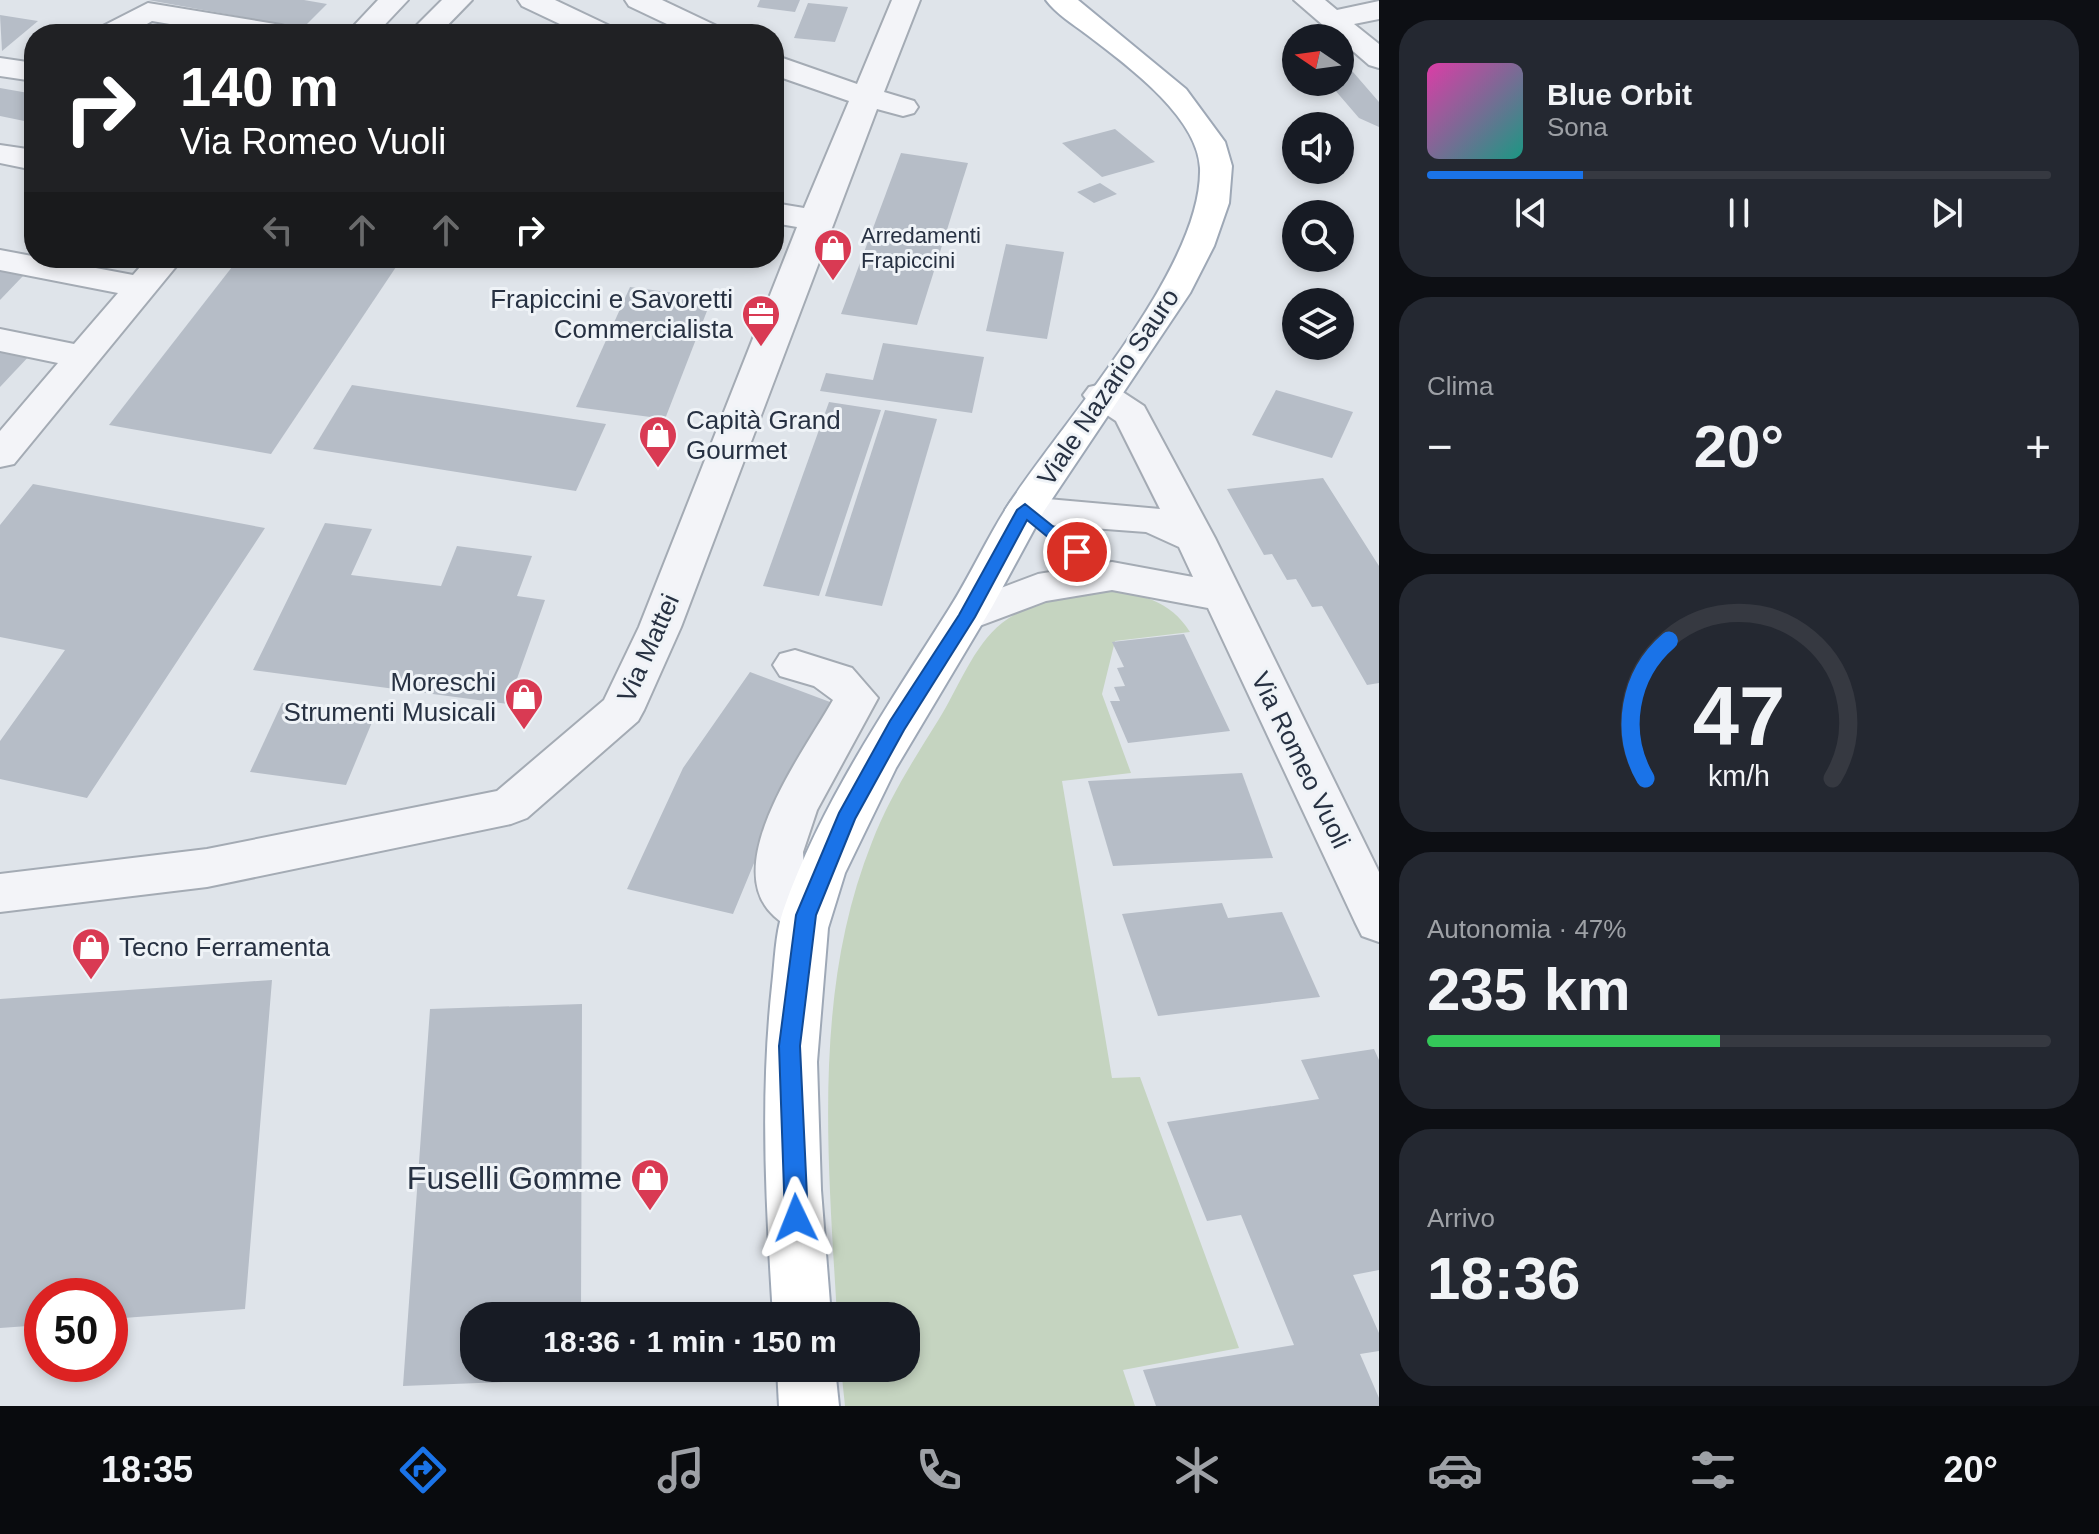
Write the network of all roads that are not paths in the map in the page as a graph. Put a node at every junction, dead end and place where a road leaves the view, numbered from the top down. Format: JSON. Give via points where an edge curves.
{"nodes":[{"id":1,"x":394,"y":0,"type":"edge"},
{"id":2,"x":458,"y":0,"type":"edge"},
{"id":3,"x":532,"y":0,"type":"edge"},
{"id":4,"x":639,"y":0,"type":"edge"},
{"id":5,"x":1060,"y":0,"type":"edge"},
{"id":6,"x":1308,"y":0,"type":"edge"},
{"id":7,"x":908,"y":4,"type":"edge"},
{"id":8,"x":1379,"y":10,"type":"edge"},
{"id":9,"x":1331,"y":20,"type":"junction"},
{"id":10,"x":127,"y":24,"type":"edge"},
{"id":11,"x":221,"y":24,"type":"edge"},
{"id":12,"x":370,"y":24,"type":"edge"},
{"id":13,"x":433,"y":24,"type":"edge"},
{"id":14,"x":583,"y":24,"type":"edge"},
{"id":15,"x":690,"y":24,"type":"edge"},
{"id":16,"x":1379,"y":59,"type":"edge"},
{"id":17,"x":0,"y":67,"type":"edge"},
{"id":18,"x":784,"y":69,"type":"edge"},
{"id":19,"x":24,"y":71,"type":"edge"},
{"id":20,"x":885,"y":102,"type":"junction"},
{"id":21,"x":0,"y":154,"type":"edge"},
{"id":22,"x":24,"y":158,"type":"edge"},
{"id":23,"x":784,"y":215,"type":"edge"},
{"id":24,"x":816,"y":220,"type":"junction"},
{"id":25,"x":0,"y":260,"type":"edge"},
{"id":26,"x":24,"y":265,"type":"edge"},
{"id":27,"x":41,"y":268,"type":"edge"},
{"id":28,"x":157,"y":268,"type":"edge"},
{"id":29,"x":140,"y":287,"type":"junction"},
{"id":30,"x":0,"y":340,"type":"edge"},
{"id":31,"x":83,"y":357,"type":"junction"},
{"id":32,"x":1102,"y":395,"type":"junction"},
{"id":33,"x":0,"y":455,"type":"edge"},
{"id":34,"x":1025,"y":510,"type":"junction"},
{"id":35,"x":1195,"y":538,"type":"junction"},
{"id":36,"x":1112,"y":576,"type":"junction"},
{"id":37,"x":1223,"y":597,"type":"junction"},
{"id":38,"x":966,"y":617,"type":"junction"},
{"id":39,"x":795,"y":665,"type":"dead end"},
{"id":40,"x":1362,"y":852,"type":"edge"},
{"id":41,"x":0,"y":893,"type":"edge"},
{"id":42,"x":806,"y":915,"type":"junction"},
{"id":43,"x":1379,"y":922,"type":"edge"},
{"id":44,"x":801,"y":1302,"type":"edge"},
{"id":45,"x":807,"y":1382,"type":"edge"},
{"id":46,"x":809,"y":1406,"type":"edge"}],
"edges":[{"from":1,"to":12,"type":"street"},
{"from":2,"to":13,"type":"street"},
{"from":3,"to":14,"type":"street"},
{"from":4,"to":15,"type":"street"},
{"from":5,"to":32,"type":"main road","name":"Viale Nazario Sauro","via":[[1165,83],[1200,126],[1216,165],[1209,223],[1178,286]]},
{"from":6,"to":9,"type":"street"},
{"from":7,"to":20,"type":"street","name":"Via Mattei"},
{"from":8,"to":9,"type":"street"},
{"from":9,"to":16,"type":"street"},
{"from":10,"to":11,"type":"street","via":[[148,12]]},
{"from":17,"to":19,"type":"street"},
{"from":18,"to":20,"type":"street"},
{"from":20,"to":24,"type":"street","name":"Via Mattei"},
{"from":21,"to":22,"type":"street"},
{"from":23,"to":24,"type":"street"},
{"from":24,"to":41,"type":"street","name":"Via Mattei","via":[[660,627],[622,710],[511,806],[207,868]]},
{"from":25,"to":26,"type":"street"},
{"from":27,"to":29,"type":"street"},
{"from":28,"to":29,"type":"street"},
{"from":29,"to":31,"type":"street"},
{"from":30,"to":31,"type":"street"},
{"from":31,"to":33,"type":"street"},
{"from":32,"to":34,"type":"main road","name":"Viale Nazario Sauro"},
{"from":32,"to":35,"type":"street","name":"Via Romeo Vuoli","via":[[1131,414]]},
{"from":34,"to":35,"type":"street","via":[[1153,520]]},
{"from":34,"to":36,"type":"street"},
{"from":34,"to":38,"type":"main road","name":"Viale Nazario Sauro"},
{"from":35,"to":37,"type":"street","name":"Via Romeo Vuoli"},
{"from":36,"to":37,"type":"street"},
{"from":36,"to":38,"type":"street","via":[[1038,588]]},
{"from":37,"to":40,"type":"street","name":"Via Romeo Vuoli"},
{"from":38,"to":42,"type":"main road","name":"Viale Nazario Sauro","via":[[845,818]]},
{"from":39,"to":42,"type":"street","via":[[829,673],[845,682],[856,698],[794,810],[779,852],[781,893]]},
{"from":40,"to":43,"type":"street","name":"Via Romeo Vuoli"},
{"from":42,"to":44,"type":"main road","name":"Viale Nazario Sauro","via":[[789,1046]]},
{"from":45,"to":46,"type":"main road"}]}
